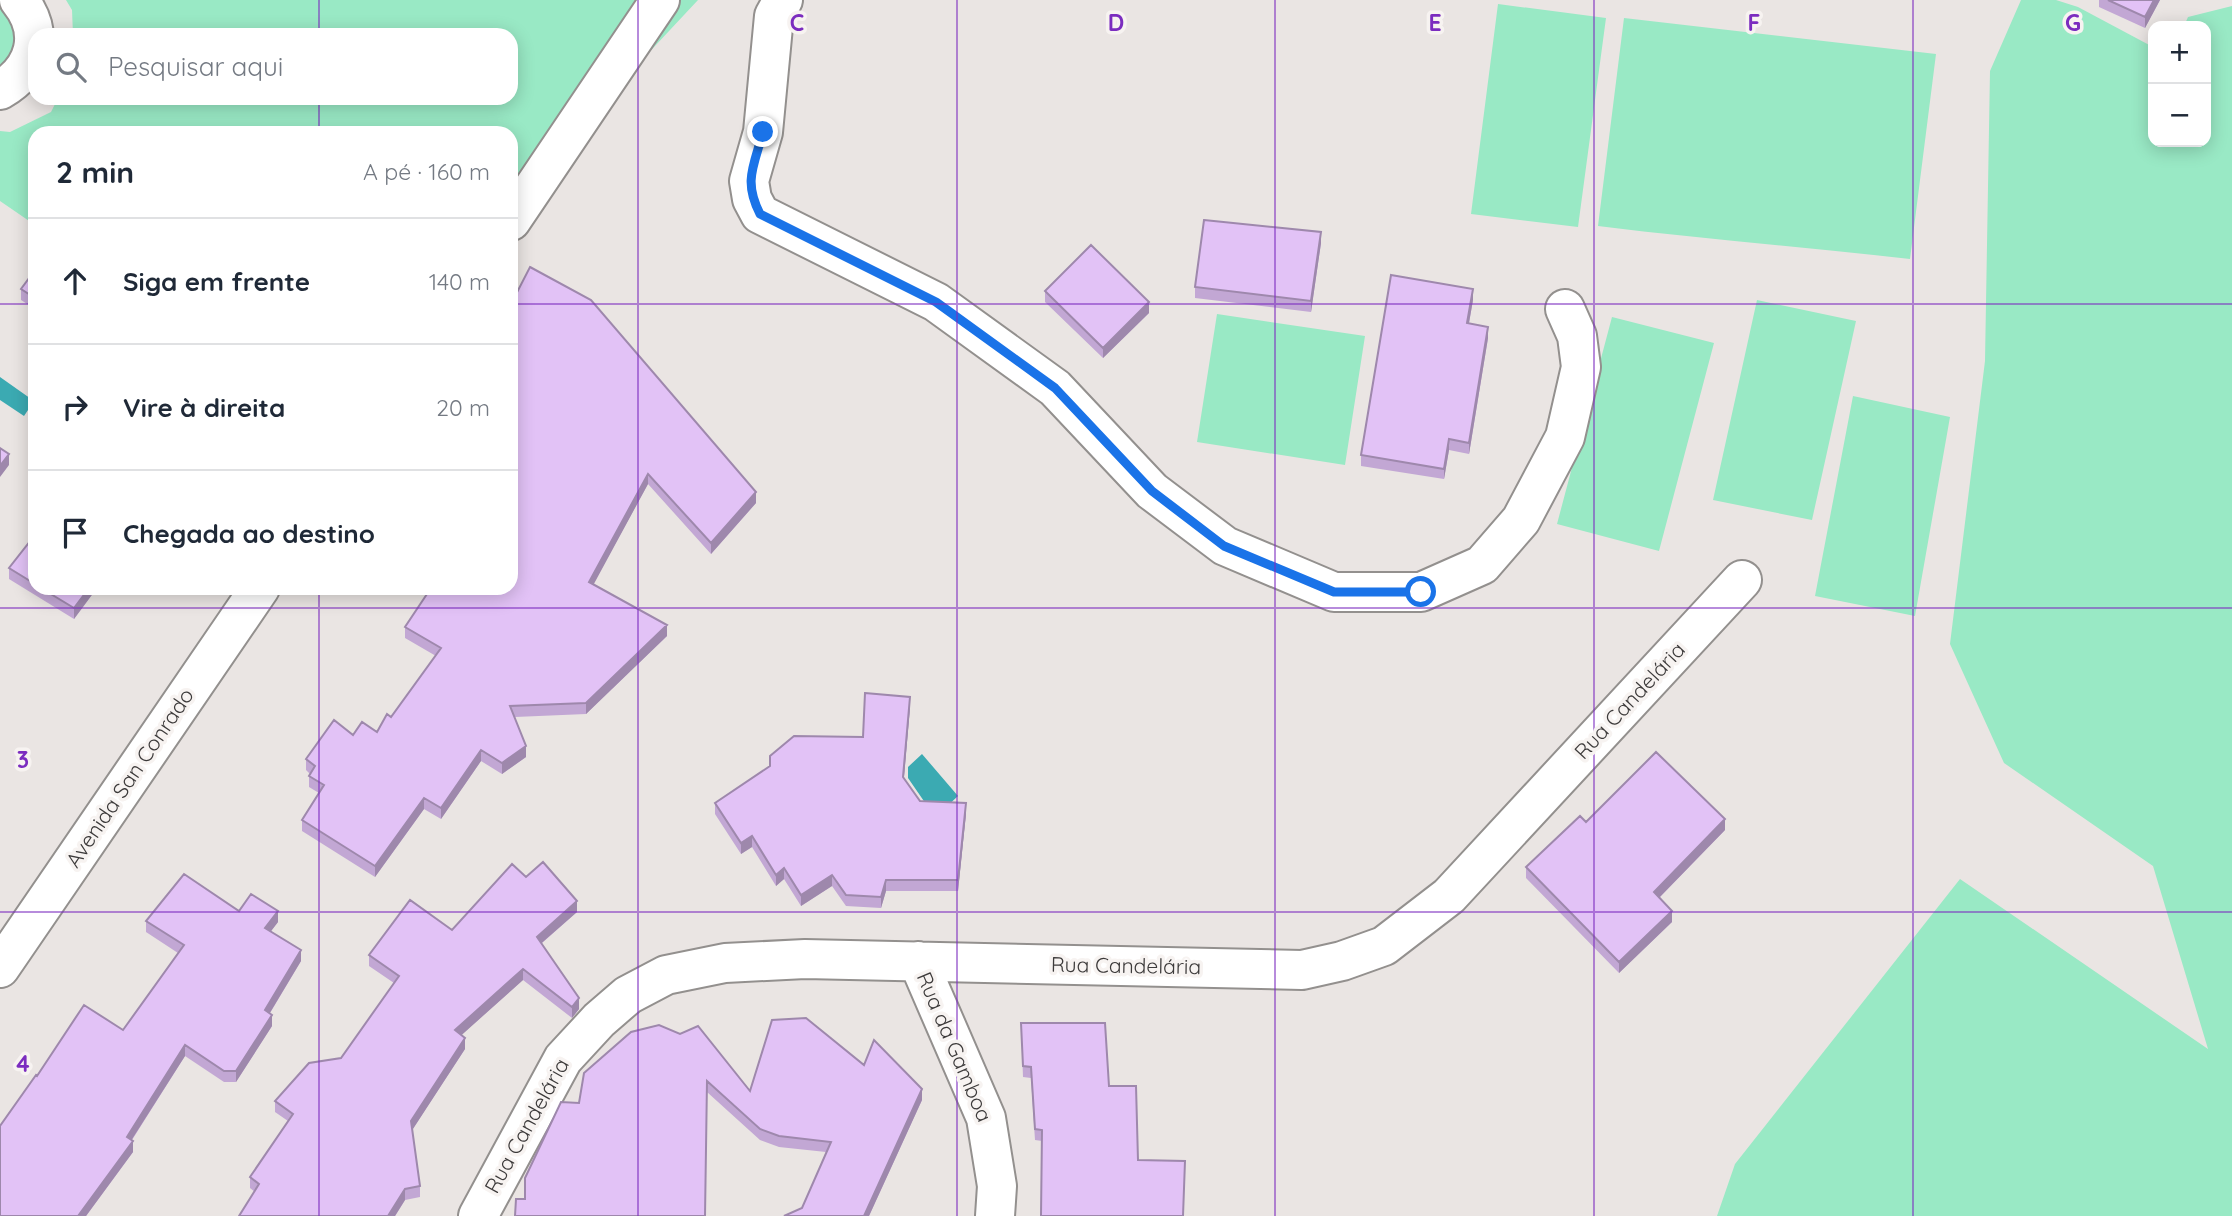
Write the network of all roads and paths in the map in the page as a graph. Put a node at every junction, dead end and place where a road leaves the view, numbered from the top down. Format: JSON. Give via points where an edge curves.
{"nodes":[{"id":1,"x":19,"y":0,"type":"edge"},
{"id":2,"x":660,"y":0,"type":"edge"},
{"id":3,"x":783,"y":0,"type":"edge"},
{"id":4,"x":33,"y":28,"type":"edge"},
{"id":5,"x":28,"y":63,"type":"edge"},
{"id":6,"x":0,"y":90,"type":"edge"},
{"id":7,"x":518,"y":211,"type":"edge"},
{"id":8,"x":1565,"y":309,"type":"dead end"},
{"id":9,"x":1742,"y":580,"type":"dead end"},
{"id":10,"x":255,"y":595,"type":"edge"},
{"id":11,"x":918,"y":961,"type":"junction"},
{"id":12,"x":0,"y":968,"type":"edge"},
{"id":13,"x":478,"y":1216,"type":"edge"},
{"id":14,"x":995,"y":1216,"type":"edge"}],
"edges":[{"from":1,"to":4,"type":"street"},
{"from":2,"to":7,"type":"street"},
{"from":3,"to":8,"type":"street","via":[[774,16],[763,132],[749,181],[760,214],[936,302],[1055,388],[1152,491],[1224,546],[1334,592],[1421,592],[1482,565],[1521,520],[1565,437],[1581,367],[1577,336]]},
{"from":5,"to":6,"type":"street","via":[[14,82]]},
{"from":9,"to":11,"type":"street","name":"Rua Candelária","via":[[1449,897],[1384,946],[1302,970]]},
{"from":10,"to":12,"type":"street","name":"Avenida San Conrado"},
{"from":11,"to":13,"type":"street","name":"Rua Candelária","via":[[725,963],[666,975],[628,995],[562,1059]]},
{"from":11,"to":14,"type":"street","name":"Rua da Gamboa","via":[[986,1118],[998,1186]]}]}
